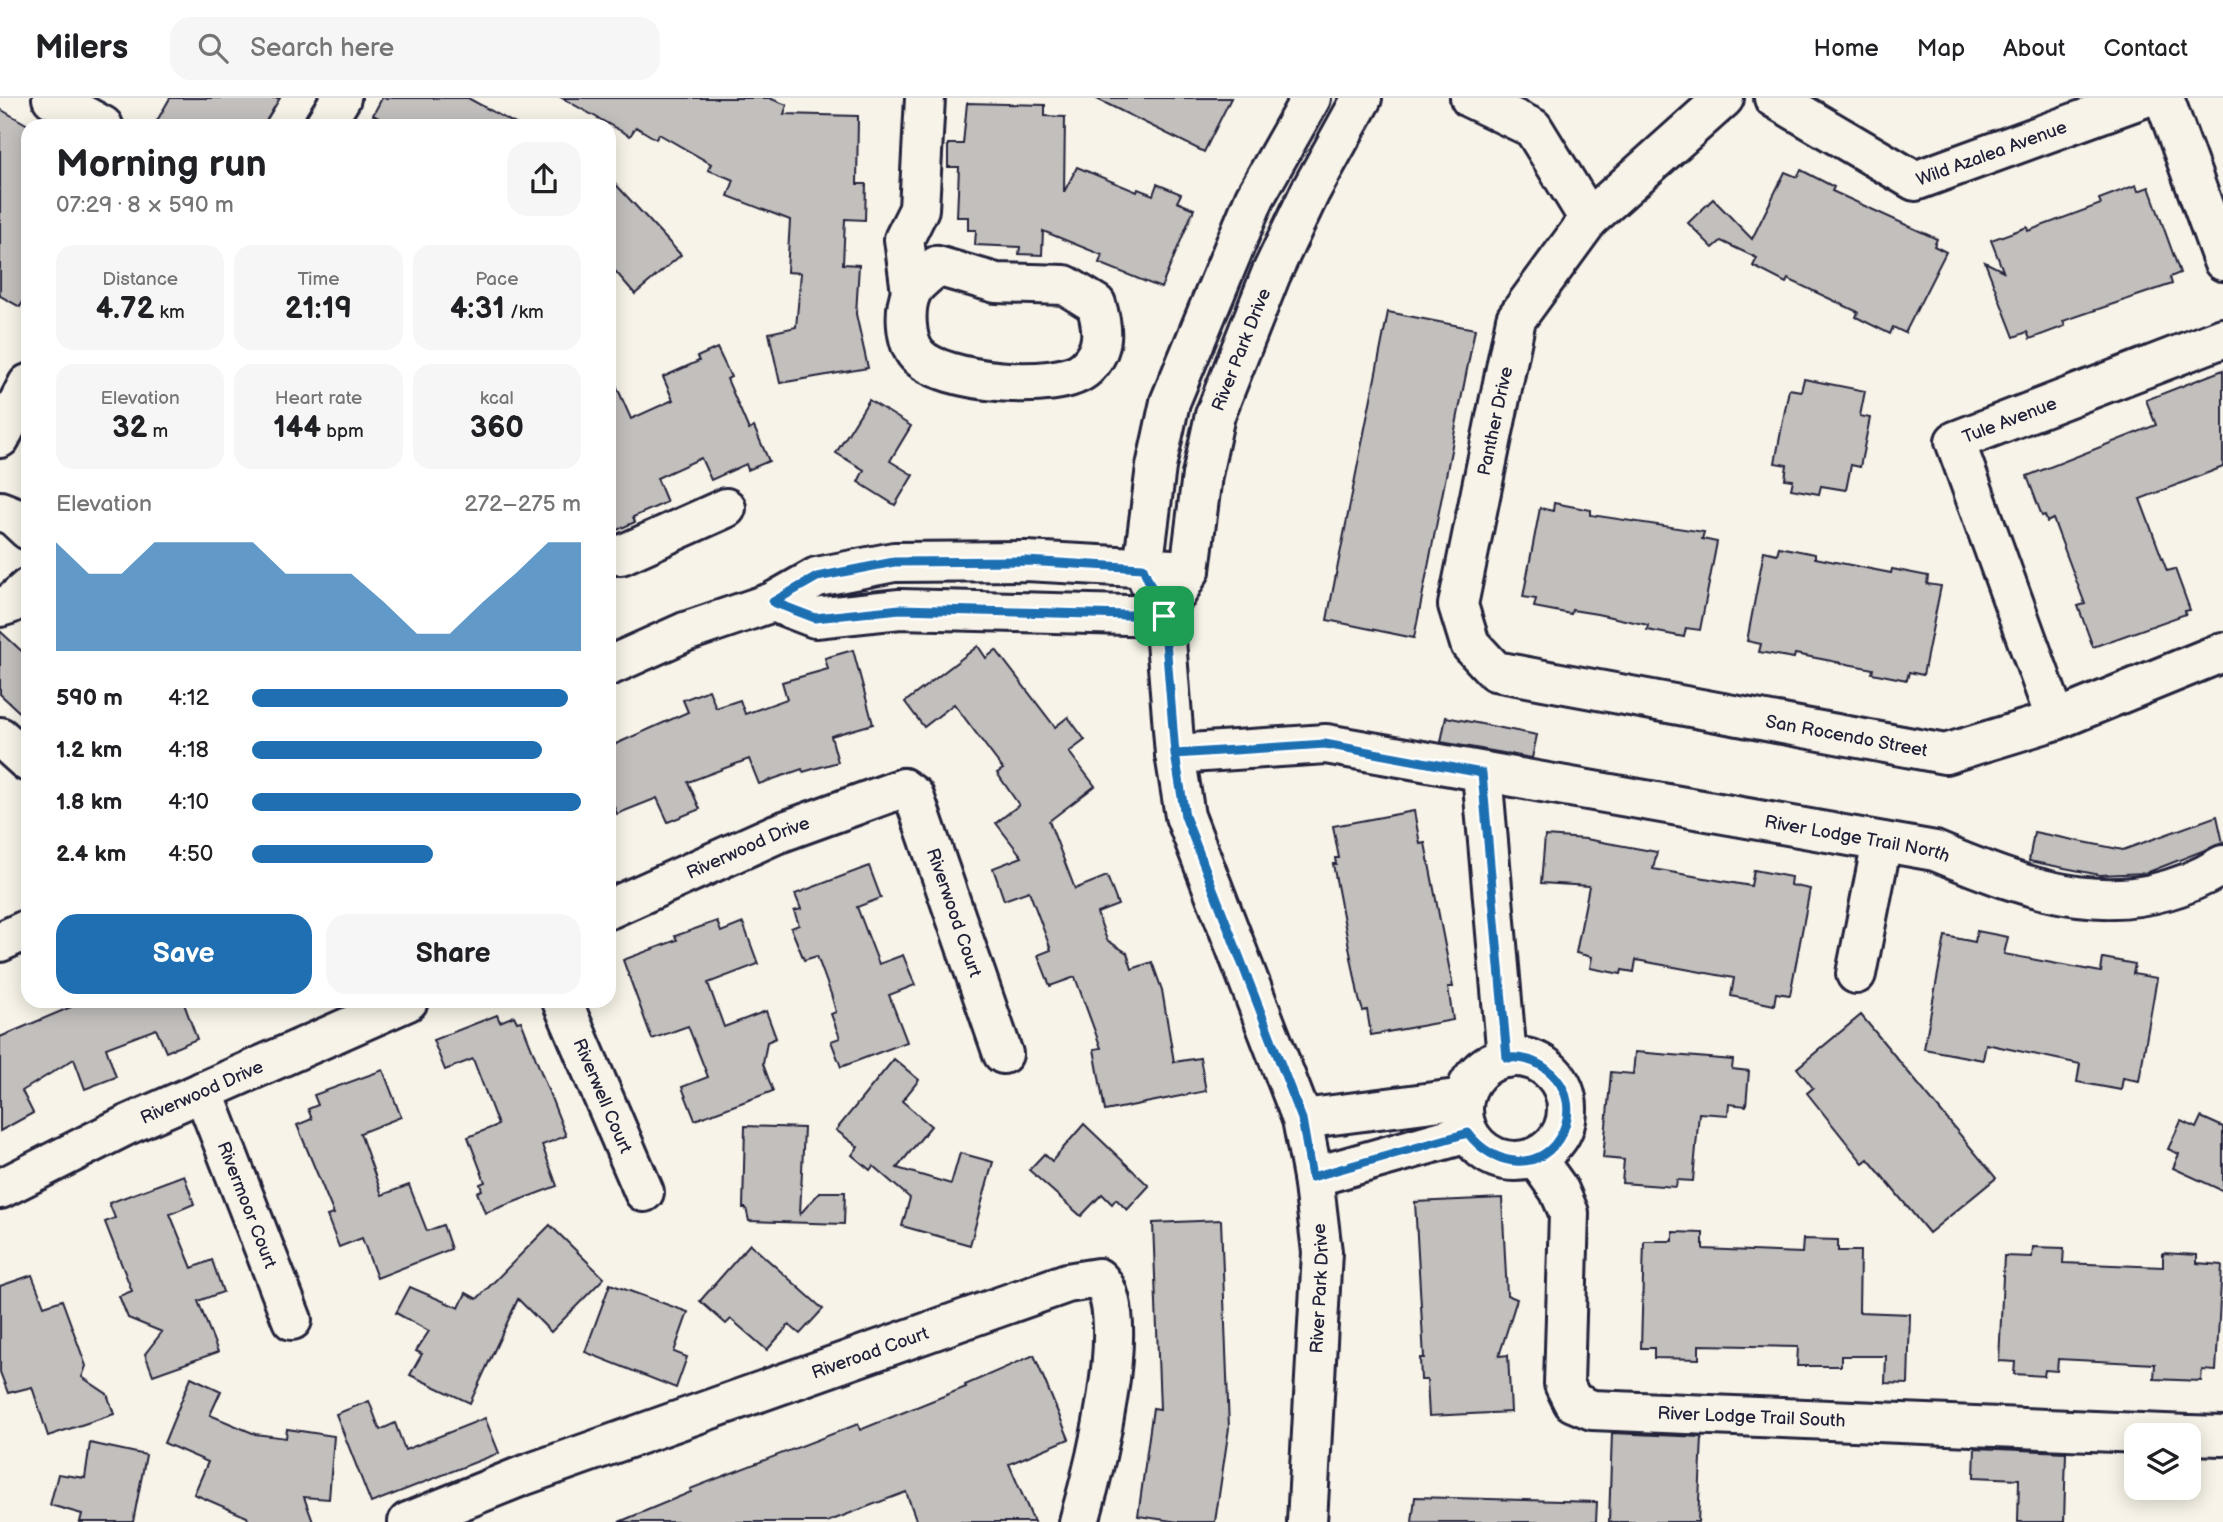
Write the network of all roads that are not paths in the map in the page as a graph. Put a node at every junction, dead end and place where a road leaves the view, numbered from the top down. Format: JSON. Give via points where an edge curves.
{"nodes":[{"id":1,"x":52,"y":98,"type":"edge"},
{"id":2,"x":341,"y":98,"type":"edge"},
{"id":3,"x":925,"y":98,"type":"edge"},
{"id":4,"x":1311,"y":98,"type":"edge"},
{"id":5,"x":1362,"y":98,"type":"edge"},
{"id":6,"x":1470,"y":98,"type":"edge"},
{"id":7,"x":1724,"y":98,"type":"edge"},
{"id":8,"x":1774,"y":98,"type":"edge"},
{"id":9,"x":2143,"y":98,"type":"edge"},
{"id":10,"x":2164,"y":98,"type":"edge"},
{"id":11,"x":90,"y":119,"type":"edge"},
{"id":12,"x":328,"y":119,"type":"edge"},
{"id":13,"x":1589,"y":219,"type":"junction"},
{"id":14,"x":2223,"y":261,"type":"edge"},
{"id":15,"x":924,"y":279,"type":"dead end"},
{"id":16,"x":2223,"y":338,"type":"edge"},
{"id":17,"x":21,"y":398,"type":"edge"},
{"id":18,"x":0,"y":438,"type":"edge"},
{"id":19,"x":726,"y":508,"type":"dead end"},
{"id":20,"x":0,"y":511,"type":"edge"},
{"id":21,"x":21,"y":523,"type":"edge"},
{"id":22,"x":616,"y":555,"type":"edge"},
{"id":23,"x":1143,"y":568,"type":"junction"},
{"id":24,"x":1190,"y":570,"type":"junction"},
{"id":25,"x":21,"y":594,"type":"edge"},
{"id":26,"x":773,"y":602,"type":"junction"},
{"id":27,"x":0,"y":607,"type":"edge"},
{"id":28,"x":1164,"y":616,"type":"junction"},
{"id":29,"x":1470,"y":644,"type":"joint"},
{"id":30,"x":2223,"y":652,"type":"edge"},
{"id":31,"x":616,"y":663,"type":"edge"},
{"id":32,"x":2056,"y":720,"type":"junction"},
{"id":33,"x":0,"y":737,"type":"edge"},
{"id":34,"x":1175,"y":754,"type":"junction"},
{"id":35,"x":21,"y":756,"type":"edge"},
{"id":36,"x":1482,"y":773,"type":"junction"},
{"id":37,"x":890,"y":794,"type":"joint"},
{"id":38,"x":1882,"y":842,"type":"junction"},
{"id":39,"x":2223,"y":865,"type":"edge"},
{"id":40,"x":616,"y":906,"type":"edge"},
{"id":41,"x":21,"y":932,"type":"edge"},
{"id":42,"x":0,"y":942,"type":"edge"},
{"id":43,"x":1856,"y":974,"type":"dead end"},
{"id":44,"x":392,"y":1008,"type":"edge"},
{"id":45,"x":565,"y":1008,"type":"edge"},
{"id":46,"x":1003,"y":1054,"type":"dead end"},
{"id":47,"x":1507,"y":1058,"type":"junction"},
{"id":48,"x":203,"y":1091,"type":"junction"},
{"id":49,"x":1466,"y":1115,"type":"junction"},
{"id":50,"x":1302,"y":1119,"type":"junction"},
{"id":51,"x":1536,"y":1158,"type":"junction"},
{"id":52,"x":1312,"y":1177,"type":"junction"},
{"id":53,"x":0,"y":1189,"type":"edge"},
{"id":54,"x":644,"y":1192,"type":"dead end"},
{"id":55,"x":292,"y":1320,"type":"dead end"},
{"id":56,"x":2124,"y":1432,"type":"edge"},
{"id":57,"x":2201,"y":1435,"type":"edge"},
{"id":58,"x":2223,"y":1436,"type":"edge"},
{"id":59,"x":408,"y":1522,"type":"edge"},
{"id":60,"x":1079,"y":1522,"type":"edge"},
{"id":61,"x":1307,"y":1522,"type":"edge"}],
"edges":[{"from":1,"to":11,"type":"street"},
{"from":2,"to":12,"type":"street"},
{"from":3,"to":15,"type":"street","via":[[919,209],[904,239]]},
{"from":4,"to":23,"type":"street","via":[[1255,197],[1170,402]]},
{"from":5,"to":24,"type":"street","name":"River Park Drive","via":[[1276,262],[1215,415]]},
{"from":6,"to":13,"type":"street","via":[[1533,128]]},
{"from":7,"to":13,"type":"street","name":"Panther Drive"},
{"from":8,"to":9,"type":"street","name":"Wild Azalea Avenue","via":[[1915,181]]},
{"from":10,"to":14,"type":"street"},
{"from":13,"to":29,"type":"street","name":"Panther Drive","via":[[1516,319],[1458,605]]},
{"from":16,"to":32,"type":"street","name":"Tule Avenue","via":[[1955,441]]},
{"from":17,"to":18,"type":"street"},
{"from":19,"to":22,"type":"street"},
{"from":20,"to":21,"type":"street"},
{"from":23,"to":24,"type":"street"},
{"from":23,"to":26,"type":"street","via":[[1026,561],[894,562],[817,577]]},
{"from":23,"to":28,"type":"street","name":"River Park Drive"},
{"from":24,"to":28,"type":"street","name":"River Park Drive"},
{"from":25,"to":27,"type":"street"},
{"from":26,"to":28,"type":"street","via":[[815,618],[900,609]]},
{"from":26,"to":31,"type":"street","via":[[685,632]]},
{"from":28,"to":34,"type":"street","name":"River Park Drive"},
{"from":29,"to":32,"type":"street","name":"San Rocendo Street","via":[[1494,671],[1945,754]]},
{"from":30,"to":32,"type":"street","name":"San Rocendo Street"},
{"from":33,"to":35,"type":"street"},
{"from":34,"to":36,"type":"street","name":"River Lodge Trail North","via":[[1325,744]]},
{"from":34,"to":50,"type":"street","name":"River Park Drive","via":[[1185,816]]},
{"from":36,"to":38,"type":"street","name":"River Lodge Trail North"},
{"from":36,"to":47,"type":"street"},
{"from":37,"to":40,"type":"street","name":"Riverwood Drive","via":[[776,834]]},
{"from":37,"to":46,"type":"street","name":"Riverwood Court","via":[[904,788],[914,796]]},
{"from":38,"to":39,"type":"street","name":"River Lodge Trail North","via":[[1935,851],[2014,884],[2088,898],[2146,898],[2202,878]]},
{"from":38,"to":43,"type":"street"},
{"from":41,"to":42,"type":"street"},
{"from":44,"to":48,"type":"street","name":"Riverwood Drive"},
{"from":45,"to":54,"type":"street","name":"Riverwell Court"},
{"from":47,"to":49,"type":"street","via":[[1485,1067],[1471,1080]]},
{"from":47,"to":51,"type":"street","via":[[1540,1063],[1555,1075],[1565,1092],[1568,1111],[1563,1130]]},
{"from":48,"to":53,"type":"street","name":"Riverwood Drive"},
{"from":48,"to":55,"type":"street","name":"Rivermoor Court"},
{"from":49,"to":50,"type":"street"},
{"from":49,"to":51,"type":"street","via":[[1477,1146],[1497,1158]]},
{"from":49,"to":52,"type":"street"},
{"from":50,"to":52,"type":"street","name":"River Park Drive"},
{"from":51,"to":56,"type":"street","name":"River Lodge Trail South","via":[[1559,1189],[1569,1213],[1564,1384],[1573,1402],[1592,1410]]},
{"from":52,"to":61,"type":"street","name":"River Park Drive","via":[[1322,1252]]},
{"from":57,"to":58,"type":"street","name":"River Lodge Trail South"},
{"from":59,"to":60,"type":"street","name":"Riveroad Court","via":[[522,1476],[1067,1283],[1098,1278],[1105,1284],[1115,1318],[1105,1414]]}]}
